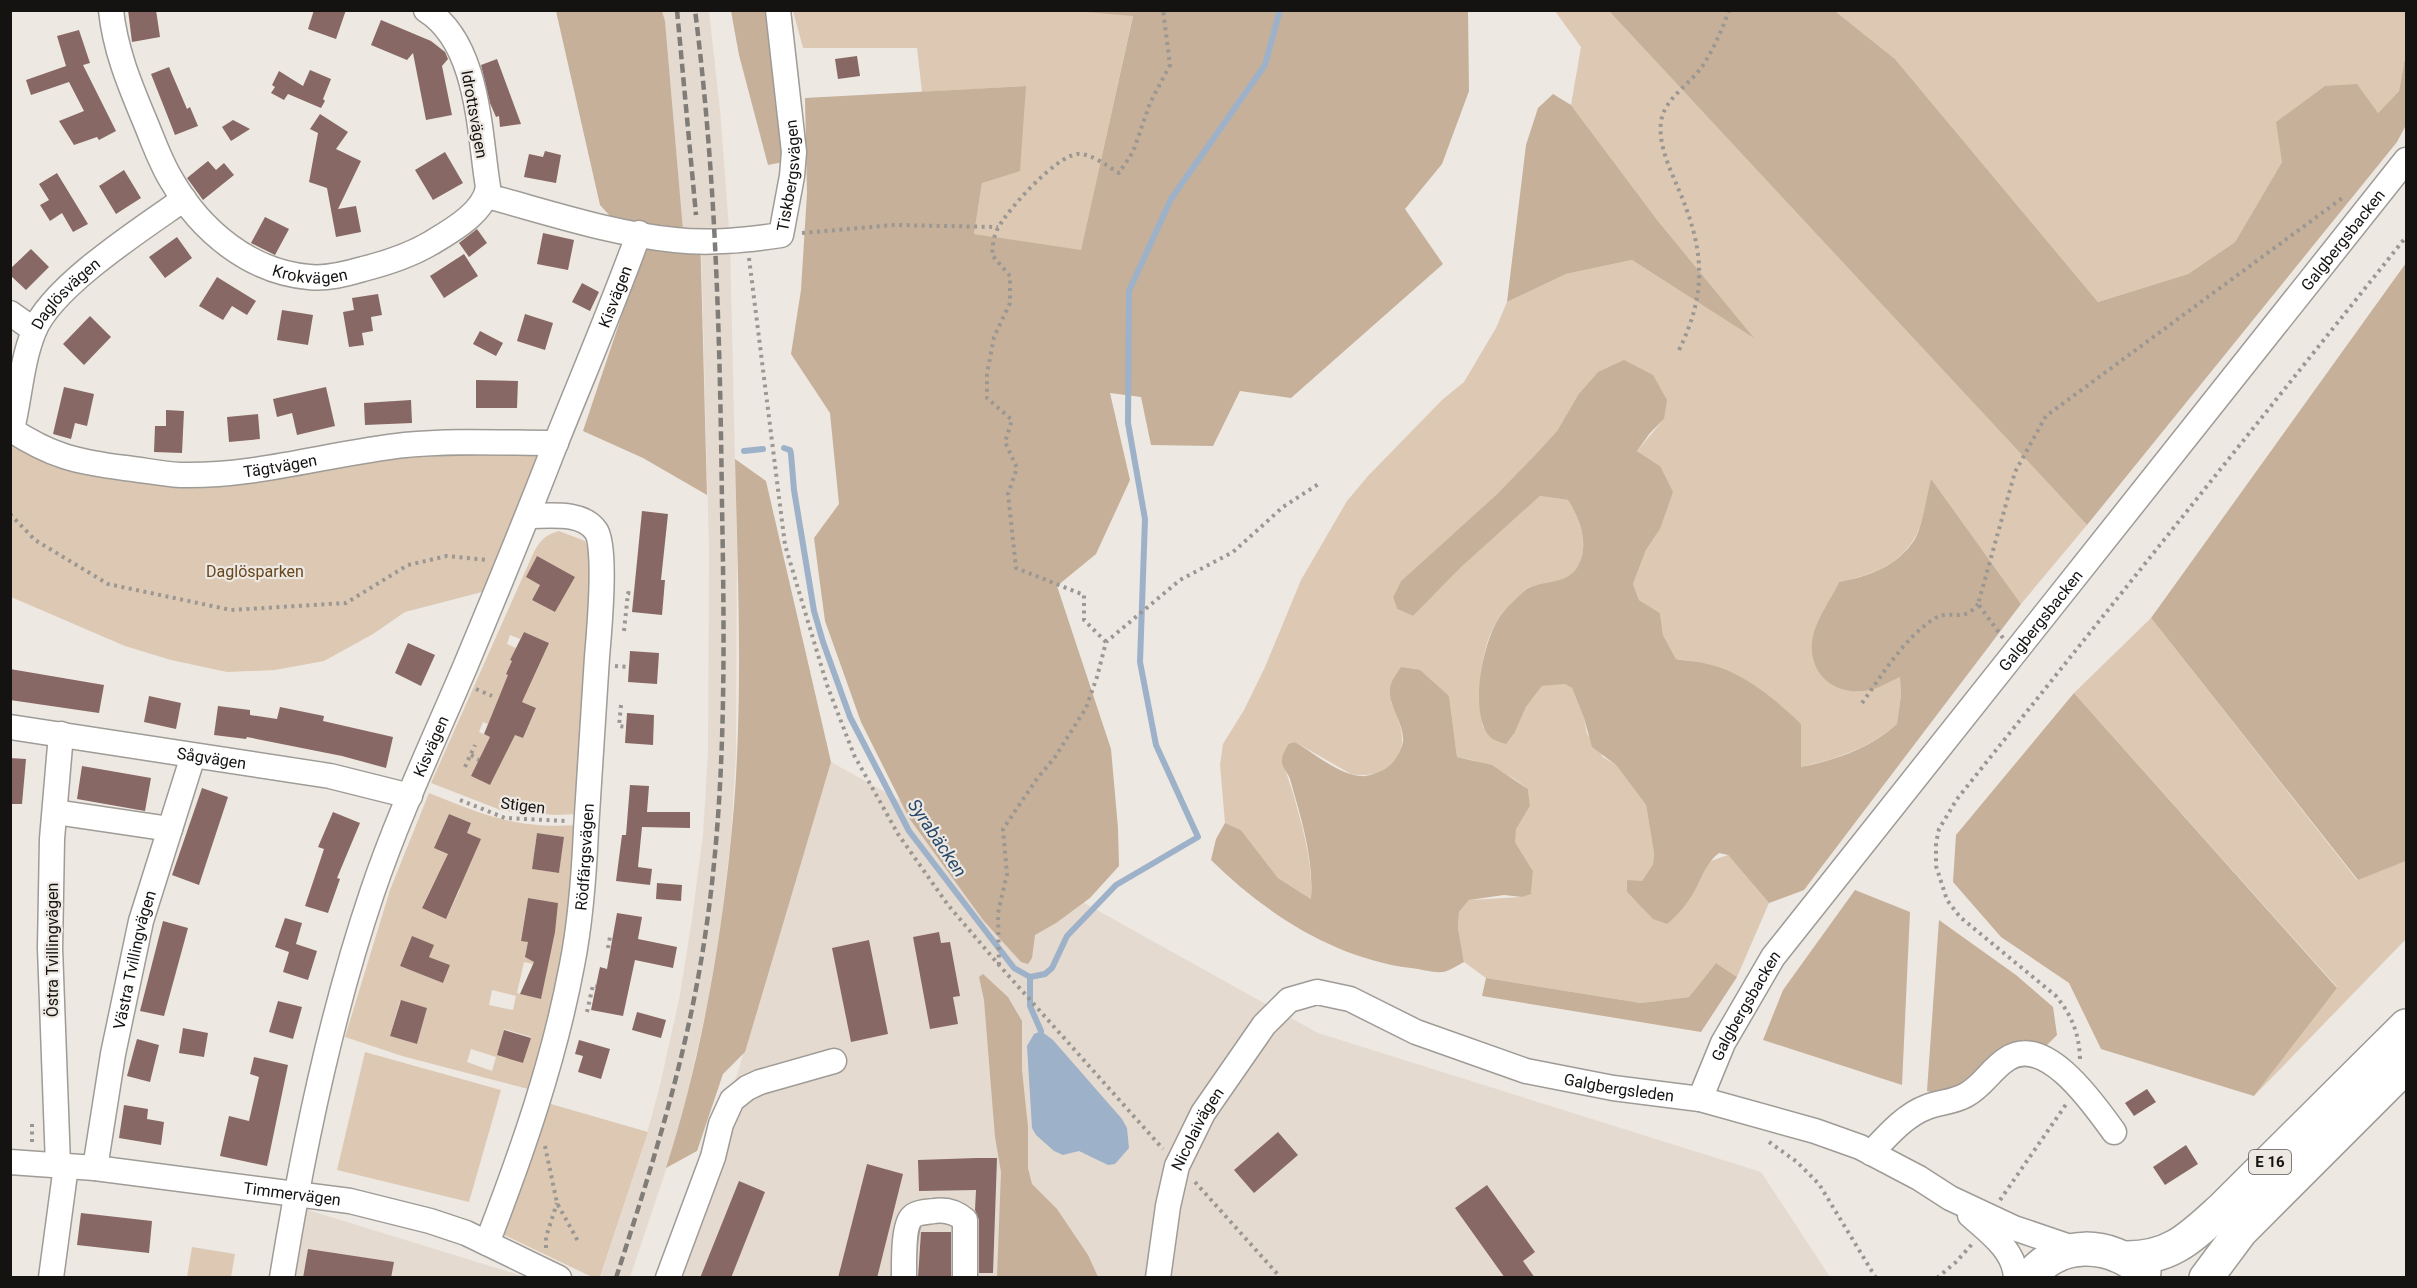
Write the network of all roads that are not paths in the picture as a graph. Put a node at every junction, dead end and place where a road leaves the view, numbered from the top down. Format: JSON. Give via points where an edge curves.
{"nodes":[{"id":1,"x":111,"y":10,"type":"edge"},
{"id":2,"x":426,"y":10,"type":"edge"},
{"id":3,"x":778,"y":10,"type":"edge"},
{"id":4,"x":2406,"y":160,"type":"edge"},
{"id":5,"x":487,"y":196,"type":"junction"},
{"id":6,"x":184,"y":199,"type":"junction"},
{"id":7,"x":639,"y":233,"type":"junction"},
{"id":8,"x":10,"y":313,"type":"edge"},
{"id":9,"x":34,"y":330,"type":"junction"},
{"id":10,"x":11,"y":429,"type":"edge"},
{"id":11,"x":556,"y":443,"type":"junction"},
{"id":12,"x":528,"y":516,"type":"junction"},
{"id":13,"x":10,"y":727,"type":"edge"},
{"id":14,"x":61,"y":734,"type":"junction"},
{"id":15,"x":193,"y":756,"type":"junction"},
{"id":16,"x":410,"y":796,"type":"junction"},
{"id":17,"x":55,"y":812,"type":"junction"},
{"id":18,"x":170,"y":829,"type":"junction"},
{"id":19,"x":1287,"y":1002,"type":"joint"},
{"id":20,"x":2406,"y":1026,"type":"edge"},
{"id":21,"x":834,"y":1060,"type":"dead end"},
{"id":22,"x":2406,"y":1066,"type":"edge"},
{"id":23,"x":1700,"y":1099,"type":"junction"},
{"id":24,"x":2114,"y":1132,"type":"dead end"},
{"id":25,"x":1871,"y":1153,"type":"junction"},
{"id":26,"x":10,"y":1162,"type":"edge"},
{"id":27,"x":62,"y":1166,"type":"junction"},
{"id":28,"x":95,"y":1168,"type":"junction"},
{"id":29,"x":297,"y":1194,"type":"junction"},
{"id":30,"x":1950,"y":1198,"type":"junction"},
{"id":31,"x":487,"y":1243,"type":"junction"},
{"id":32,"x":2076,"y":1249,"type":"junction"},
{"id":33,"x":2138,"y":1268,"type":"edge"},
{"id":34,"x":553,"y":1274,"type":"edge"},
{"id":35,"x":51,"y":1278,"type":"edge"},
{"id":36,"x":282,"y":1278,"type":"edge"},
{"id":37,"x":668,"y":1278,"type":"edge"},
{"id":38,"x":904,"y":1278,"type":"edge"},
{"id":39,"x":965,"y":1278,"type":"edge"},
{"id":40,"x":1158,"y":1278,"type":"edge"},
{"id":41,"x":2016,"y":1278,"type":"edge"},
{"id":42,"x":2029,"y":1278,"type":"edge"},
{"id":43,"x":2206,"y":1278,"type":"edge"}],
"edges":[{"from":1,"to":6,"type":"street","name":"Krokvägen","via":[[113,35],[125,72],[162,162]]},
{"from":2,"to":5,"type":"street","name":"Idrottsvägen","via":[[460,48],[469,70]]},
{"from":3,"to":7,"type":"street","name":"Tiskbergsvägen","via":[[794,152],[781,235],[747,240],[678,240]]},
{"from":4,"to":23,"type":"street","name":"Galgbergsbacken","via":[[1773,957],[1723,1043]]},
{"from":5,"to":6,"type":"street","name":"Krokvägen","via":[[457,224],[406,256],[337,276],[309,277],[249,259],[214,233]]},
{"from":5,"to":7,"type":"street"},
{"from":6,"to":9,"type":"street","name":"Daglösvägen","via":[[78,279]]},
{"from":7,"to":11,"type":"street","name":"Kisvägen"},
{"from":8,"to":9,"type":"street"},
{"from":9,"to":10,"type":"street","name":"Daglösvägen"},
{"from":10,"to":11,"type":"street","name":"Tägtvägen","via":[[40,448],[80,461],[179,475],[260,470],[407,445]]},
{"from":11,"to":12,"type":"street","name":"Kisvägen"},
{"from":12,"to":16,"type":"street","name":"Kisvägen"},
{"from":12,"to":31,"type":"street","name":"Rödfärgsvägen","via":[[580,518],[598,533],[599,634],[582,901],[573,964],[535,1110]]},
{"from":13,"to":14,"type":"street","name":"Sågvägen"},
{"from":14,"to":15,"type":"street","name":"Sågvägen"},
{"from":14,"to":17,"type":"street","name":"Östra Tvillingvägen"},
{"from":15,"to":16,"type":"street","name":"Sågvägen","via":[[330,776]]},
{"from":15,"to":18,"type":"street","name":"Västra Tvillingvägen"},
{"from":16,"to":29,"type":"street","name":"Kisvägen","via":[[372,892],[349,965]]},
{"from":17,"to":18,"type":"street"},
{"from":17,"to":27,"type":"street","name":"Östra Tvillingvägen","via":[[50,948]]},
{"from":18,"to":28,"type":"street","name":"Västra Tvillingvägen","via":[[130,968]]},
{"from":19,"to":23,"type":"street","name":"Galgbergsleden","via":[[1317,992],[1350,999],[1416,1032],[1526,1071]]},
{"from":19,"to":40,"type":"street","name":"Nicolaivägen","via":[[1264,1025],[1203,1113],[1186,1176],[1168,1206]]},
{"from":20,"to":33,"type":"highway","number":"E 16","via":[[2191,1237],[2149,1258]]},
{"from":21,"to":37,"type":"street","via":[[760,1082],[732,1100]]},
{"from":22,"to":43,"type":"highway","number":"E 16","via":[[2241,1231]]},
{"from":23,"to":25,"type":"street","name":"Galgbergsleden","via":[[1815,1131]]},
{"from":24,"to":25,"type":"street","via":[[2063,1070],[2041,1056],[2019,1053],[1969,1094],[1916,1112]]},
{"from":25,"to":30,"type":"street","name":"Galgbergsleden"},
{"from":26,"to":27,"type":"street","name":"Timmervägen"},
{"from":27,"to":28,"type":"street","name":"Timmervägen"},
{"from":27,"to":35,"type":"street","name":"Östra Tvillingvägen"},
{"from":28,"to":29,"type":"street","name":"Timmervägen"},
{"from":29,"to":31,"type":"street","name":"Timmervägen","via":[[350,1201],[430,1221]]},
{"from":29,"to":36,"type":"street","name":"Kisvägen"},
{"from":30,"to":32,"type":"street","name":"Galgbergsleden","via":[[2014,1228]]},
{"from":30,"to":41,"type":"street","name":"Galgbergsleden","via":[[2007,1250],[2016,1267]]},
{"from":31,"to":34,"type":"street","name":"Timmervägen"},
{"from":32,"to":33,"type":"highway","number":"E 16","via":[[2109,1252]]},
{"from":32,"to":42,"type":"highway","number":"E 16","via":[[2042,1264]]},
{"from":38,"to":39,"type":"street","via":[[907,1225],[912,1217],[923,1212],[942,1210],[965,1220]]}]}
